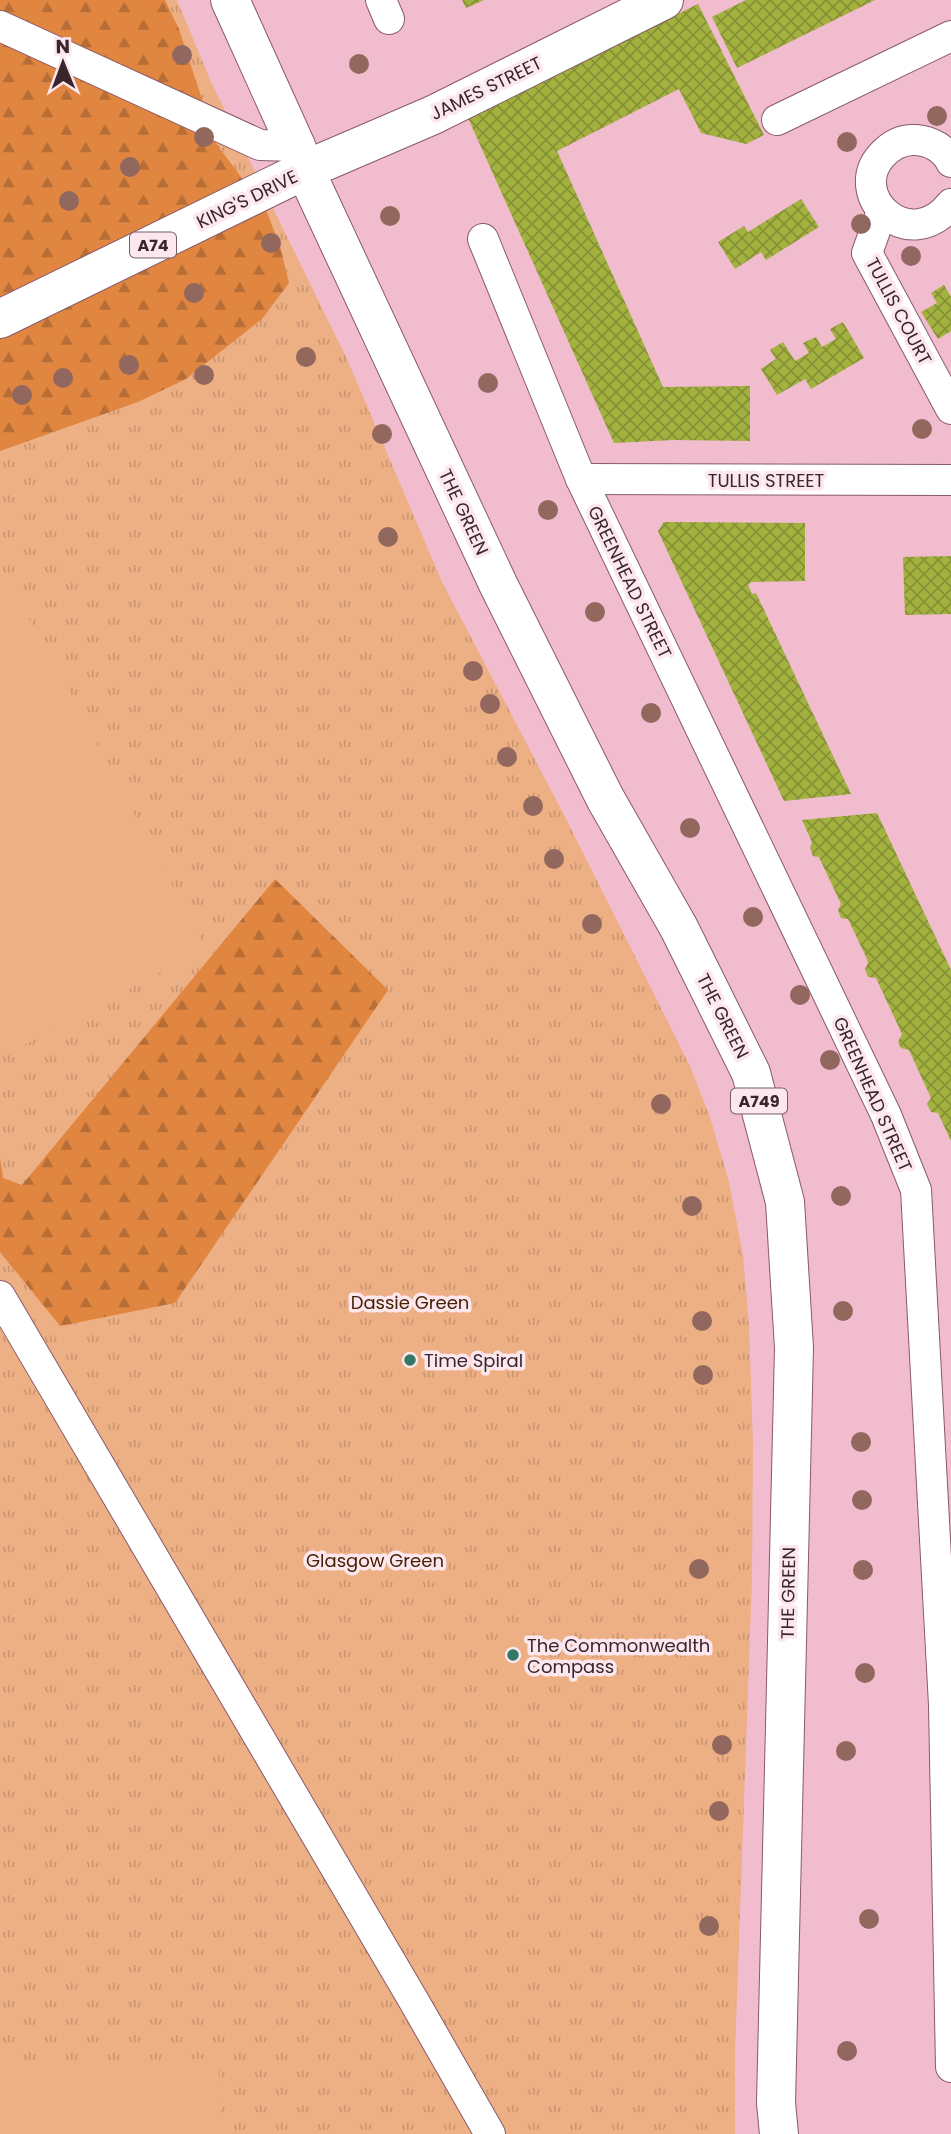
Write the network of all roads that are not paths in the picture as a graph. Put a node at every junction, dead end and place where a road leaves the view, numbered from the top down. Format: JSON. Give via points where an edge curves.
{"nodes":[{"id":1,"x":230,"y":0,"type":"edge"},
{"id":2,"x":664,"y":0,"type":"edge"},
{"id":3,"x":0,"y":26,"type":"edge"},
{"id":4,"x":951,"y":36,"type":"edge"},
{"id":5,"x":777,"y":120,"type":"dead end"},
{"id":6,"x":301,"y":158,"type":"junction"},
{"id":7,"x":951,"y":162,"type":"edge"},
{"id":8,"x":951,"y":204,"type":"edge"},
{"id":9,"x":882,"y":211,"type":"junction"},
{"id":10,"x":483,"y":239,"type":"dead end"},
{"id":11,"x":0,"y":319,"type":"edge"},
{"id":12,"x":951,"y":409,"type":"edge"},
{"id":13,"x":581,"y":479,"type":"junction"},
{"id":14,"x":951,"y":480,"type":"edge"},
{"id":15,"x":0,"y":1296,"type":"edge"},
{"id":16,"x":951,"y":2067,"type":"edge"},
{"id":17,"x":490,"y":2134,"type":"edge"},
{"id":18,"x":779,"y":2134,"type":"edge"}],
"edges":[{"from":1,"to":6,"type":"main road","name":"THE GREEN"},
{"from":2,"to":6,"type":"main road","name":"JAMES STREET","via":[[433,115]]},
{"from":3,"to":6,"type":"street","via":[[260,145]]},
{"from":4,"to":5,"type":"street"},
{"from":6,"to":11,"type":"main road","name":"KING'S DRIVE","number":"A74"},
{"from":6,"to":18,"type":"main road","name":"THE GREEN","number":"A749","via":[[498,584],[751,1073],[785,1202],[794,1348],[776,2102]]},
{"from":7,"to":9,"type":"street","via":[[928,142],[898,142],[888,148],[872,172],[874,199]]},
{"from":8,"to":9,"type":"street","via":[[923,224],[909,225]]},
{"from":9,"to":12,"type":"street","name":"TULLIS COURT","via":[[867,253]]},
{"from":10,"to":13,"type":"street","name":"GREENHEAD STREET"},
{"from":13,"to":14,"type":"street","name":"TULLIS STREET"},
{"from":13,"to":16,"type":"street","name":"GREENHEAD STREET","via":[[886,1115],[916,1190],[944,1705]]},
{"from":15,"to":17,"type":"street"}]}
